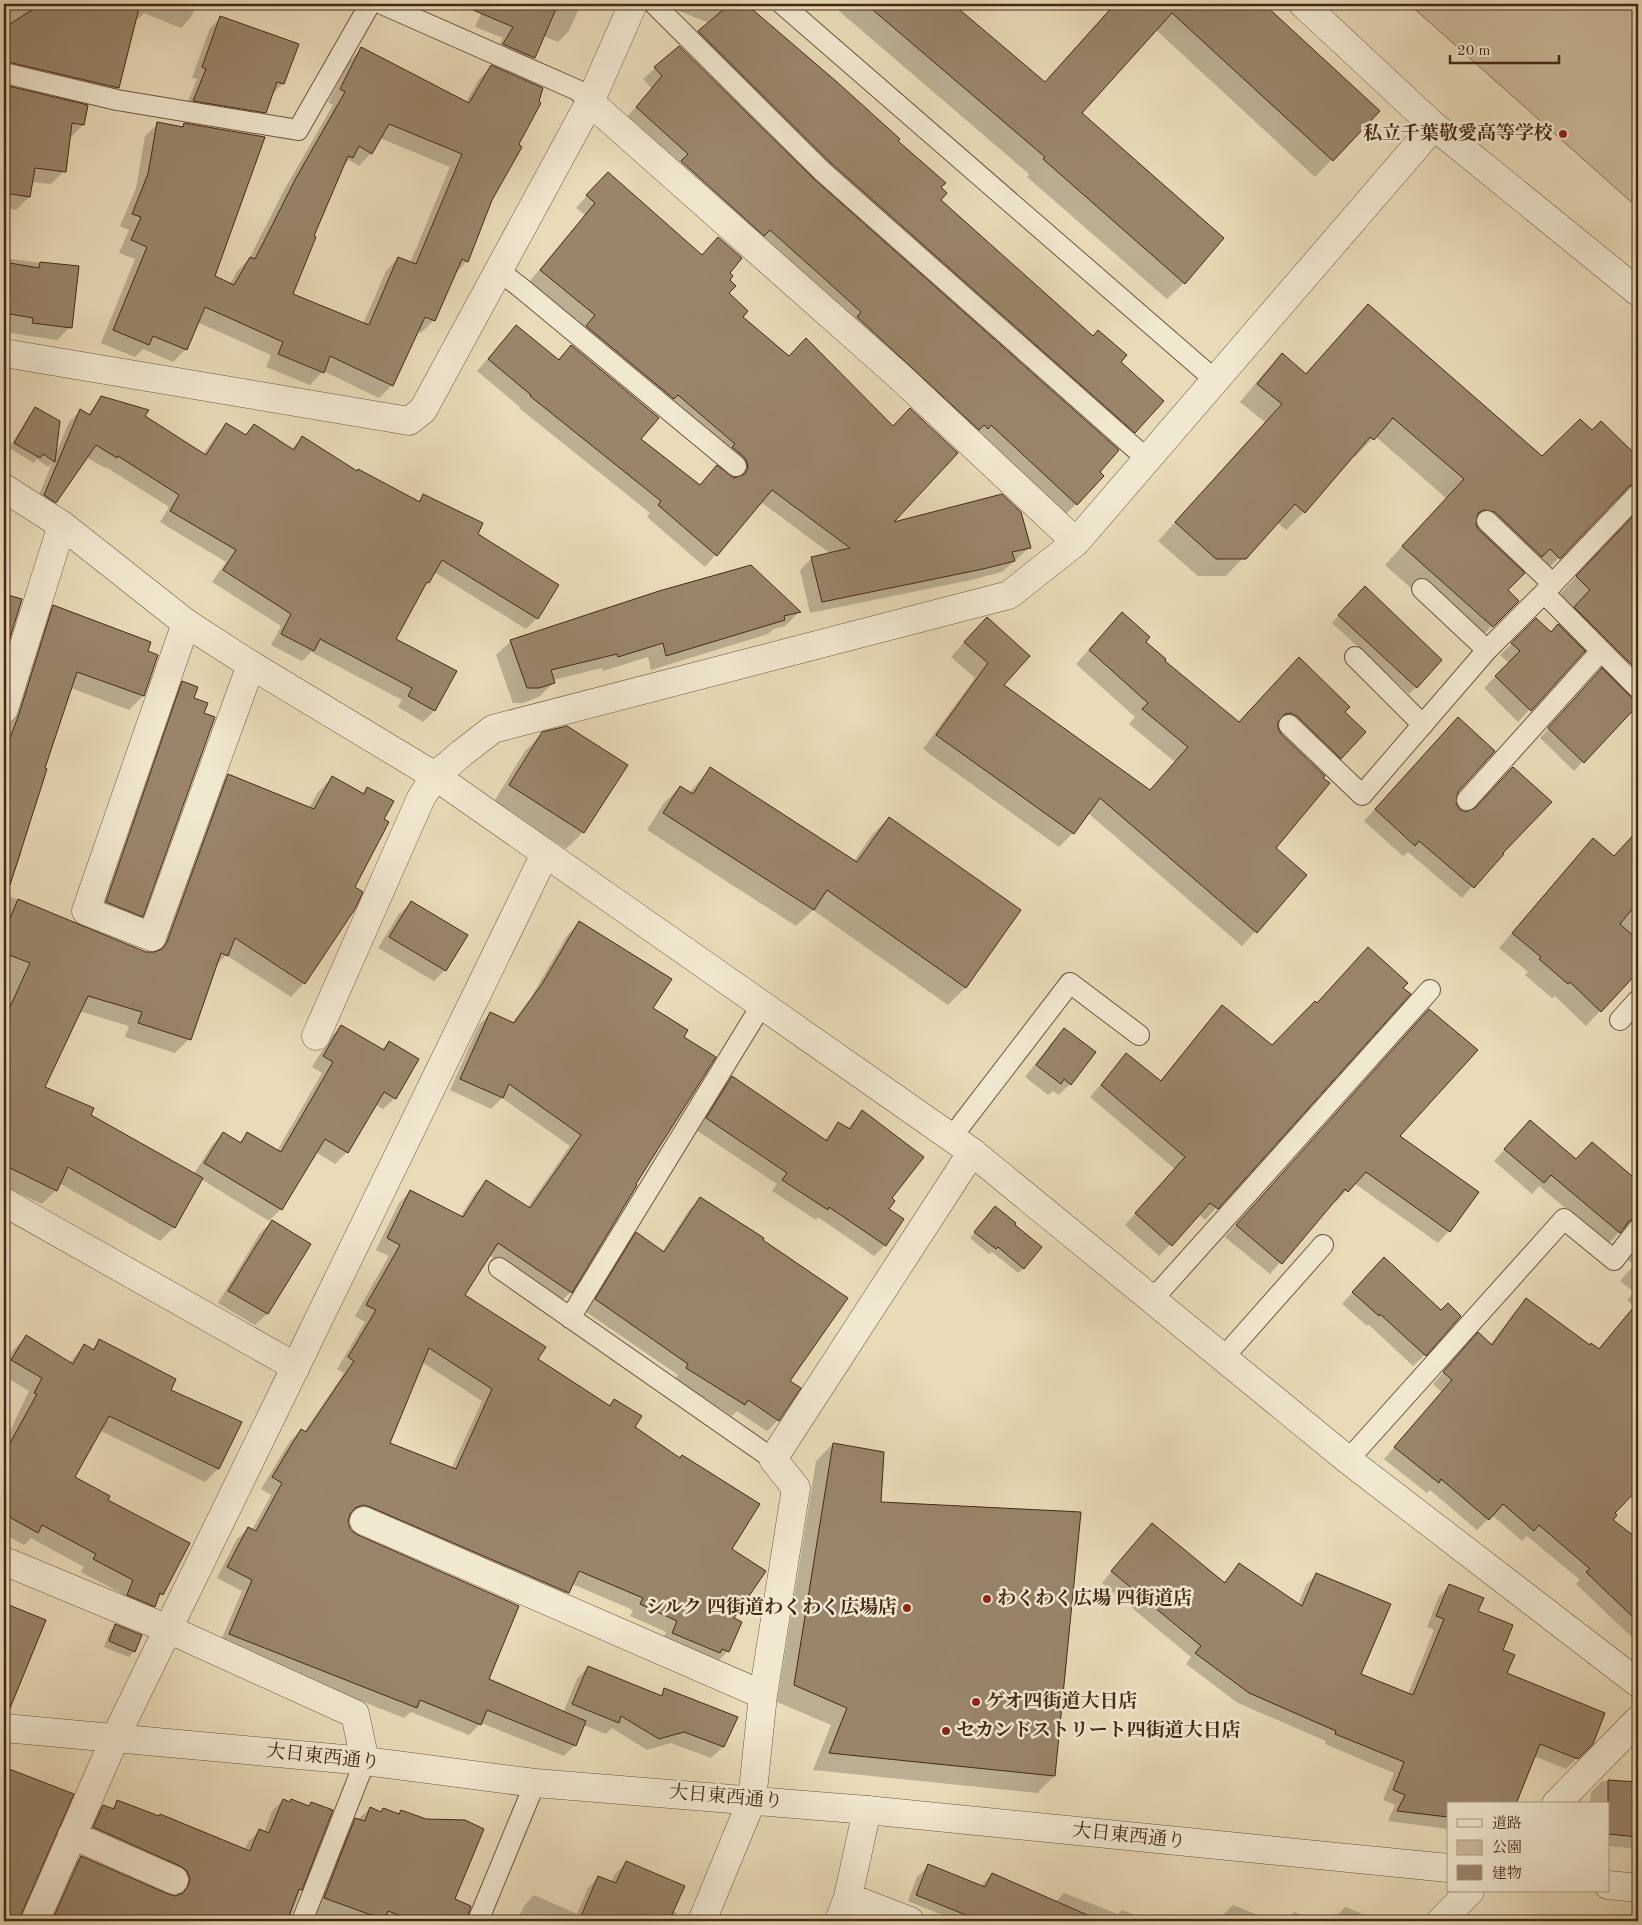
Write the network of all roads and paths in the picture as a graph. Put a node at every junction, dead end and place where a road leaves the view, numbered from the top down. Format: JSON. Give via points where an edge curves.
{"nodes":[{"id":1,"x":370,"y":4,"type":"edge"},
{"id":2,"x":382,"y":4,"type":"edge"},
{"id":3,"x":633,"y":4,"type":"edge"},
{"id":4,"x":654,"y":4,"type":"edge"},
{"id":5,"x":782,"y":4,"type":"edge"},
{"id":6,"x":1304,"y":4,"type":"edge"},
{"id":7,"x":4,"y":73,"type":"edge"},
{"id":8,"x":590,"y":102,"type":"junction"},
{"id":9,"x":1434,"y":126,"type":"junction"},
{"id":10,"x":499,"y":271,"type":"junction"},
{"id":11,"x":1638,"y":292,"type":"edge"},
{"id":12,"x":4,"y":353,"type":"edge"},
{"id":13,"x":1215,"y":380,"type":"junction"},
{"id":14,"x":1147,"y":460,"type":"junction"},
{"id":15,"x":736,"y":466,"type":"dead end"},
{"id":16,"x":4,"y":488,"type":"edge"},
{"id":17,"x":1638,"y":494,"type":"edge"},
{"id":18,"x":1486,"y":521,"type":"dead end"},
{"id":19,"x":62,"y":526,"type":"junction"},
{"id":20,"x":1076,"y":542,"type":"junction"},
{"id":21,"x":1422,"y":589,"type":"dead end"},
{"id":22,"x":1549,"y":589,"type":"junction"},
{"id":23,"x":186,"y":622,"type":"junction"},
{"id":24,"x":1487,"y":650,"type":"junction"},
{"id":25,"x":1601,"y":651,"type":"junction"},
{"id":26,"x":1355,"y":657,"type":"dead end"},
{"id":27,"x":252,"y":664,"type":"junction"},
{"id":28,"x":1638,"y":688,"type":"edge"},
{"id":29,"x":4,"y":709,"type":"edge"},
{"id":30,"x":1289,"y":725,"type":"dead end"},
{"id":31,"x":1423,"y":725,"type":"junction"},
{"id":32,"x":435,"y":776,"type":"junction"},
{"id":33,"x":1467,"y":800,"type":"dead end"},
{"id":34,"x":545,"y":854,"type":"junction"},
{"id":35,"x":1430,"y":990,"type":"dead end"},
{"id":36,"x":1638,"y":1000,"type":"edge"},
{"id":37,"x":761,"y":1006,"type":"junction"},
{"id":38,"x":1620,"y":1020,"type":"dead end"},
{"id":39,"x":1138,"y":1035,"type":"dead end"},
{"id":40,"x":316,"y":1036,"type":"dead end"},
{"id":41,"x":962,"y":1145,"type":"junction"},
{"id":42,"x":4,"y":1202,"type":"edge"},
{"id":43,"x":1638,"y":1229,"type":"edge"},
{"id":44,"x":1323,"y":1244,"type":"dead end"},
{"id":45,"x":499,"y":1268,"type":"dead end"},
{"id":46,"x":1152,"y":1300,"type":"junction"},
{"id":47,"x":570,"y":1318,"type":"junction"},
{"id":48,"x":1223,"y":1358,"type":"junction"},
{"id":49,"x":296,"y":1367,"type":"junction"},
{"id":50,"x":773,"y":1459,"type":"junction"},
{"id":51,"x":1348,"y":1460,"type":"junction"},
{"id":52,"x":364,"y":1521,"type":"dead end"},
{"id":53,"x":4,"y":1561,"type":"edge"},
{"id":54,"x":168,"y":1629,"type":"junction"},
{"id":55,"x":1638,"y":1683,"type":"edge"},
{"id":56,"x":763,"y":1696,"type":"junction"},
{"id":57,"x":1638,"y":1720,"type":"edge"},
{"id":58,"x":4,"y":1728,"type":"edge"},
{"id":59,"x":115,"y":1738,"type":"junction"},
{"id":60,"x":365,"y":1761,"type":"junction"},
{"id":61,"x":535,"y":1783,"type":"junction"},
{"id":62,"x":752,"y":1800,"type":"junction"},
{"id":63,"x":1558,"y":1802,"type":"edge"},
{"id":64,"x":867,"y":1810,"type":"junction"},
{"id":65,"x":72,"y":1836,"type":"junction"},
{"id":66,"x":1447,"y":1868,"type":"edge"},
{"id":67,"x":174,"y":1880,"type":"dead end"},
{"id":68,"x":1610,"y":1885,"type":"edge"},
{"id":69,"x":1638,"y":1888,"type":"edge"},
{"id":70,"x":1469,"y":1892,"type":"edge"},
{"id":71,"x":844,"y":1909,"type":"edge"},
{"id":72,"x":35,"y":1921,"type":"edge"},
{"id":73,"x":302,"y":1921,"type":"edge"},
{"id":74,"x":478,"y":1921,"type":"edge"},
{"id":75,"x":702,"y":1921,"type":"edge"},
{"id":76,"x":910,"y":1921,"type":"edge"},
{"id":77,"x":1441,"y":1921,"type":"edge"}],
"edges":[{"from":1,"to":7,"type":"lane","via":[[298,130],[117,100]]},
{"from":2,"to":8,"type":"lane","via":[[577,90]]},
{"from":3,"to":8,"type":"street"},
{"from":4,"to":14,"type":"lane","via":[[822,171]]},
{"from":5,"to":13,"type":"lane"},
{"from":6,"to":9,"type":"street"},
{"from":8,"to":10,"type":"street"},
{"from":8,"to":20,"type":"street","via":[[900,376]]},
{"from":9,"to":11,"type":"street"},
{"from":9,"to":13,"type":"street"},
{"from":10,"to":12,"type":"street","via":[[423,410],[410,421]]},
{"from":10,"to":15,"type":"lane"},
{"from":13,"to":14,"type":"street"},
{"from":14,"to":20,"type":"street"},
{"from":16,"to":19,"type":"street"},
{"from":17,"to":22,"type":"lane"},
{"from":18,"to":22,"type":"lane"},
{"from":19,"to":23,"type":"street"},
{"from":19,"to":29,"type":"street"},
{"from":20,"to":32,"type":"street","via":[[1009,595],[493,730]]},
{"from":21,"to":24,"type":"lane"},
{"from":22,"to":24,"type":"lane"},
{"from":22,"to":25,"type":"lane"},
{"from":23,"to":27,"type":"street"},
{"from":23,"to":27,"type":"street","via":[[86,911],[152,937]]},
{"from":24,"to":31,"type":"lane"},
{"from":25,"to":28,"type":"lane"},
{"from":25,"to":33,"type":"lane"},
{"from":26,"to":31,"type":"lane"},
{"from":27,"to":32,"type":"street"},
{"from":30,"to":31,"type":"lane","via":[[1362,795]]},
{"from":32,"to":34,"type":"street"},
{"from":32,"to":40,"type":"street","via":[[421,798]]},
{"from":34,"to":37,"type":"street"},
{"from":34,"to":49,"type":"street"},
{"from":35,"to":46,"type":"lane"},
{"from":36,"to":38,"type":"lane"},
{"from":37,"to":41,"type":"street"},
{"from":37,"to":47,"type":"lane"},
{"from":39,"to":41,"type":"lane","via":[[1070,983]]},
{"from":41,"to":46,"type":"street"},
{"from":41,"to":50,"type":"street"},
{"from":42,"to":49,"type":"street"},
{"from":43,"to":51,"type":"lane","via":[[1614,1260],[1564,1219]]},
{"from":44,"to":48,"type":"lane"},
{"from":45,"to":47,"type":"lane"},
{"from":46,"to":48,"type":"street"},
{"from":47,"to":50,"type":"lane"},
{"from":48,"to":51,"type":"street"},
{"from":49,"to":54,"type":"street"},
{"from":50,"to":56,"type":"street","via":[[796,1488]]},
{"from":51,"to":55,"type":"street"},
{"from":52,"to":56,"type":"street"},
{"from":53,"to":54,"type":"street"},
{"from":54,"to":59,"type":"street"},
{"from":54,"to":60,"type":"street","via":[[355,1714]]},
{"from":56,"to":62,"type":"street"},
{"from":57,"to":63,"type":"street"},
{"from":58,"to":59,"type":"street","name":"大日東西通り"},
{"from":59,"to":60,"type":"street","name":"大日東西通り"},
{"from":59,"to":65,"type":"street"},
{"from":60,"to":61,"type":"street","name":"大日東西通り"},
{"from":60,"to":73,"type":"lane"},
{"from":61,"to":62,"type":"street","name":"大日東西通り"},
{"from":61,"to":74,"type":"lane"},
{"from":62,"to":64,"type":"street","name":"大日東西通り"},
{"from":62,"to":75,"type":"street"},
{"from":64,"to":66,"type":"street","name":"大日東西通り"},
{"from":64,"to":71,"type":"street"},
{"from":65,"to":67,"type":"street"},
{"from":65,"to":72,"type":"street"},
{"from":68,"to":69,"type":"street"},
{"from":70,"to":77,"type":"street"},
{"from":71,"to":76,"type":"street"}]}
